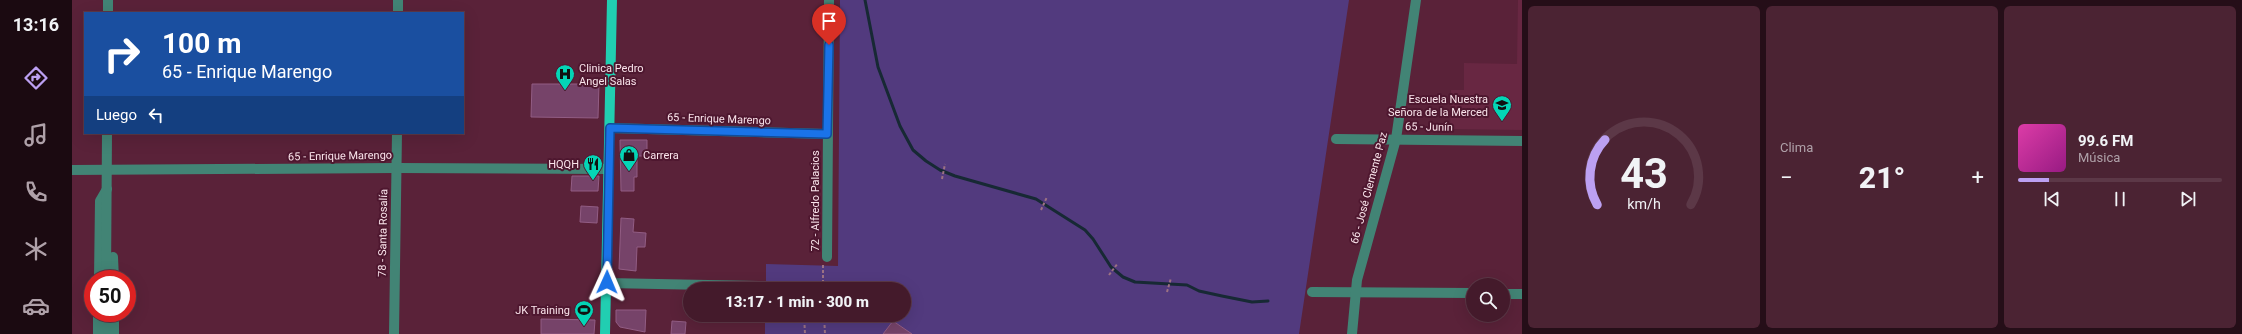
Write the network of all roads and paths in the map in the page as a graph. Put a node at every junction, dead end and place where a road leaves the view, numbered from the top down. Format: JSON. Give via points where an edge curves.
{"nodes":[{"id":1,"x":108,"y":0,"type":"edge"},
{"id":2,"x":398,"y":0,"type":"edge"},
{"id":3,"x":612,"y":0,"type":"edge"},
{"id":4,"x":829,"y":0,"type":"edge"},
{"id":5,"x":1416,"y":0,"type":"edge"},
{"id":6,"x":108,"y":12,"type":"edge"},
{"id":7,"x":398,"y":12,"type":"edge"},
{"id":8,"x":610,"y":128,"type":"junction"},
{"id":9,"x":107,"y":134,"type":"edge"},
{"id":10,"x":397,"y":134,"type":"edge"},
{"id":11,"x":827,"y":134,"type":"junction"},
{"id":12,"x":1336,"y":139,"type":"dead end"},
{"id":13,"x":1396,"y":139,"type":"junction"},
{"id":14,"x":1522,"y":141,"type":"edge"},
{"id":15,"x":945,"y":164,"type":"dead end"},
{"id":16,"x":396,"y":168,"type":"junction"},
{"id":17,"x":609,"y":169,"type":"junction"},
{"id":18,"x":72,"y":170,"type":"edge"},
{"id":19,"x":107,"y":171,"type":"junction"},
{"id":20,"x":942,"y":179,"type":"dead end"},
{"id":21,"x":107,"y":189,"type":"junction"},
{"id":22,"x":1047,"y":197,"type":"dead end"},
{"id":23,"x":1041,"y":210,"type":"dead end"},
{"id":24,"x":827,"y":257,"type":"joint"},
{"id":25,"x":1118,"y":263,"type":"dead end"},
{"id":26,"x":99,"y":270,"type":"edge"},
{"id":27,"x":106,"y":270,"type":"edge"},
{"id":28,"x":114,"y":270,"type":"edge"},
{"id":29,"x":1109,"y":275,"type":"dead end"},
{"id":30,"x":1170,"y":278,"type":"dead end"},
{"id":31,"x":607,"y":282,"type":"junction"},
{"id":32,"x":823,"y":282,"type":"edge"},
{"id":33,"x":683,"y":284,"type":"edge"},
{"id":34,"x":1167,"y":292,"type":"dead end"},
{"id":35,"x":1312,"y":292,"type":"dead end"},
{"id":36,"x":1355,"y":292,"type":"junction"},
{"id":37,"x":1466,"y":293,"type":"edge"},
{"id":38,"x":1510,"y":294,"type":"edge"},
{"id":39,"x":1522,"y":294,"type":"edge"},
{"id":40,"x":98,"y":322,"type":"edge"},
{"id":41,"x":106,"y":322,"type":"edge"},
{"id":42,"x":114,"y":322,"type":"edge"},
{"id":43,"x":804,"y":322,"type":"edge"},
{"id":44,"x":824,"y":322,"type":"edge"},
{"id":45,"x":98,"y":334,"type":"edge"},
{"id":46,"x":106,"y":334,"type":"edge"},
{"id":47,"x":114,"y":334,"type":"edge"},
{"id":48,"x":394,"y":334,"type":"edge"},
{"id":49,"x":606,"y":334,"type":"edge"},
{"id":50,"x":804,"y":334,"type":"edge"},
{"id":51,"x":825,"y":334,"type":"edge"},
{"id":52,"x":1352,"y":334,"type":"edge"}],
"edges":[{"from":1,"to":6,"type":"street"},
{"from":2,"to":7,"type":"street"},
{"from":3,"to":8,"type":"main road"},
{"from":4,"to":11,"type":"street","name":"72 - Alfredo Palacios"},
{"from":5,"to":13,"type":"street","name":"66 - José Clemente Paz"},
{"from":8,"to":11,"type":"street","name":"65 - Enrique Marengo"},
{"from":8,"to":17,"type":"main road"},
{"from":9,"to":19,"type":"street"},
{"from":10,"to":16,"type":"street","name":"78 - Santa Rosalía"},
{"from":11,"to":24,"type":"street","name":"72 - Alfredo Palacios"},
{"from":12,"to":13,"type":"street","name":"65 - Junín"},
{"from":13,"to":14,"type":"street","name":"65 - Junín"},
{"from":13,"to":36,"type":"street","name":"66 - José Clemente Paz"},
{"from":15,"to":20,"type":"path"},
{"from":16,"to":17,"type":"street","name":"65 - Enrique Marengo"},
{"from":16,"to":19,"type":"street","name":"65 - Enrique Marengo"},
{"from":16,"to":48,"type":"street","name":"78 - Santa Rosalía"},
{"from":17,"to":31,"type":"main road"},
{"from":18,"to":19,"type":"street","name":"65 - Enrique Marengo"},
{"from":19,"to":21,"type":"street"},
{"from":21,"to":26,"type":"street","via":[[100,201]]},
{"from":21,"to":27,"type":"street"},
{"from":21,"to":28,"type":"street","via":[[113,200]]},
{"from":22,"to":23,"type":"path"},
{"from":24,"to":32,"type":"path","via":[[822,266]]},
{"from":25,"to":29,"type":"path"},
{"from":30,"to":34,"type":"path"},
{"from":31,"to":33,"type":"street"},
{"from":31,"to":49,"type":"main road"},
{"from":35,"to":36,"type":"street"},
{"from":36,"to":37,"type":"street"},
{"from":36,"to":52,"type":"street","name":"66 - José Clemente Paz"},
{"from":38,"to":39,"type":"street"},
{"from":40,"to":45,"type":"street"},
{"from":41,"to":46,"type":"street"},
{"from":42,"to":47,"type":"street"},
{"from":43,"to":50,"type":"path"},
{"from":44,"to":51,"type":"path"}]}
